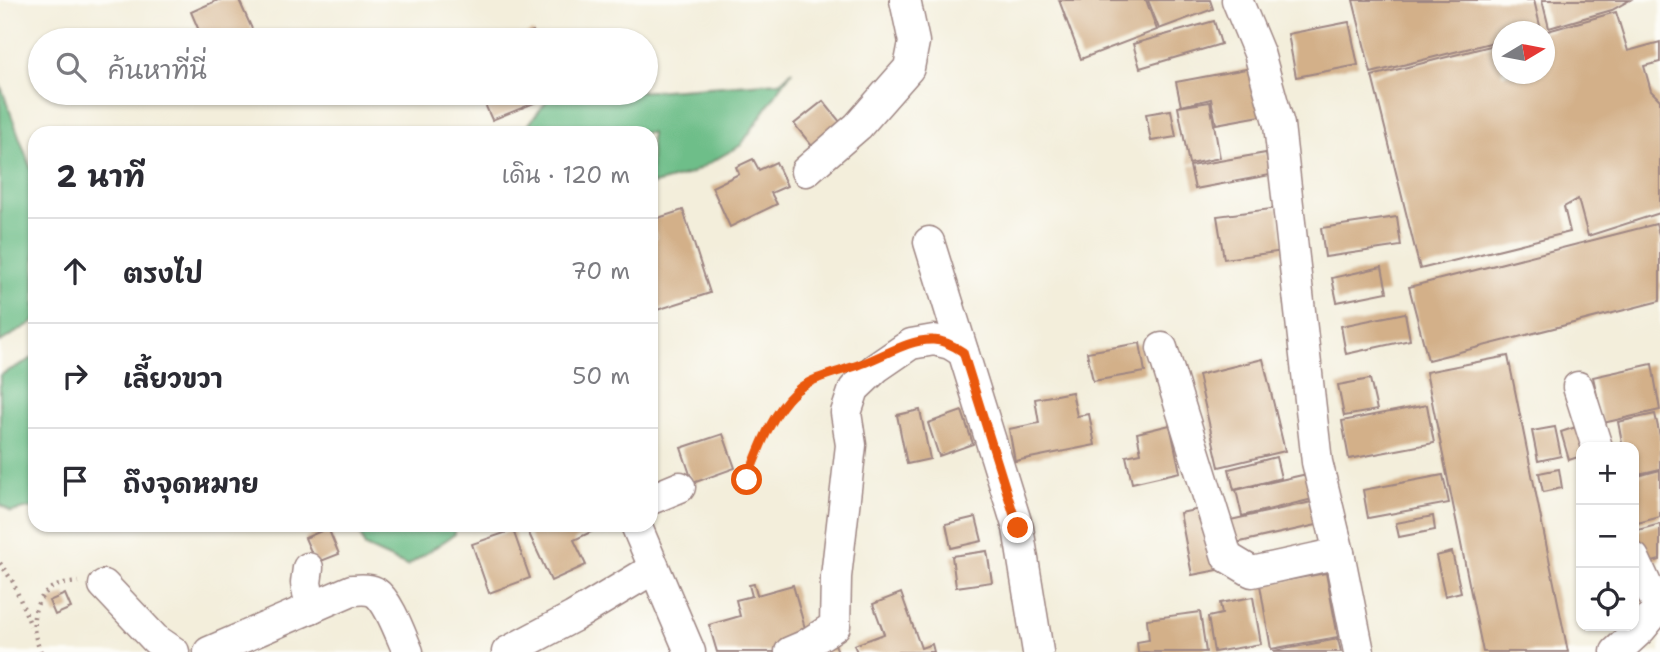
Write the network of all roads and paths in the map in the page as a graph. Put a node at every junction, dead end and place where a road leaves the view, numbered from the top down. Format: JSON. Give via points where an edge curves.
{"nodes":[{"id":1,"x":905,"y":0,"type":"edge"},
{"id":2,"x":1231,"y":7,"type":"edge"},
{"id":3,"x":806,"y":171,"type":"dead end"},
{"id":4,"x":929,"y":242,"type":"dead end"},
{"id":5,"x":1162,"y":348,"type":"dead end"},
{"id":6,"x":963,"y":352,"type":"junction"},
{"id":7,"x":834,"y":373,"type":"dead end"},
{"id":8,"x":1578,"y":387,"type":"dead end"},
{"id":9,"x":1595,"y":442,"type":"edge"},
{"id":10,"x":747,"y":480,"type":"dead end"},
{"id":11,"x":680,"y":487,"type":"dead end"},
{"id":12,"x":658,"y":496,"type":"edge"},
{"id":13,"x":639,"y":532,"type":"edge"},
{"id":14,"x":1339,"y":553,"type":"junction"},
{"id":15,"x":0,"y":563,"type":"edge"},
{"id":16,"x":309,"y":568,"type":"dead end"},
{"id":17,"x":1639,"y":568,"type":"edge"},
{"id":18,"x":653,"y":569,"type":"junction"},
{"id":19,"x":104,"y":585,"type":"joint"},
{"id":20,"x":1660,"y":606,"type":"edge"},
{"id":21,"x":311,"y":608,"type":"junction"},
{"id":22,"x":32,"y":627,"type":"junction"},
{"id":23,"x":1644,"y":641,"type":"edge"},
{"id":24,"x":41,"y":652,"type":"edge"},
{"id":25,"x":174,"y":652,"type":"edge"},
{"id":26,"x":209,"y":652,"type":"edge"},
{"id":27,"x":408,"y":652,"type":"edge"},
{"id":28,"x":508,"y":652,"type":"edge"},
{"id":29,"x":690,"y":652,"type":"edge"},
{"id":30,"x":790,"y":652,"type":"edge"},
{"id":31,"x":1038,"y":652,"type":"edge"},
{"id":32,"x":1359,"y":652,"type":"edge"},
{"id":33,"x":1616,"y":652,"type":"edge"}],
"edges":[{"from":1,"to":3,"type":"street","via":[[914,42],[909,68],[858,126]]},
{"from":2,"to":14,"type":"street","via":[[1259,53],[1279,125],[1317,462]]},
{"from":4,"to":6,"type":"street"},
{"from":5,"to":14,"type":"street","via":[[1227,557],[1252,572]]},
{"from":6,"to":30,"type":"street","via":[[934,340],[911,344],[854,389],[846,413],[852,444],[836,577],[835,626]]},
{"from":6,"to":31,"type":"street","via":[[1018,528]]},
{"from":7,"to":10,"type":"path","via":[[798,389],[782,407]]},
{"from":8,"to":9,"type":"street"},
{"from":11,"to":12,"type":"street"},
{"from":13,"to":18,"type":"street"},
{"from":14,"to":32,"type":"street"},
{"from":15,"to":22,"type":"path"},
{"from":16,"to":21,"type":"street","via":[[306,583]]},
{"from":17,"to":20,"type":"street"},
{"from":18,"to":28,"type":"street"},
{"from":18,"to":29,"type":"street"},
{"from":19,"to":22,"type":"path","via":[[77,582],[51,588],[38,603]]},
{"from":19,"to":25,"type":"street","via":[[155,639]]},
{"from":20,"to":23,"type":"street"},
{"from":21,"to":26,"type":"street"},
{"from":21,"to":27,"type":"street","via":[[352,590],[377,593]]},
{"from":22,"to":24,"type":"path"},
{"from":23,"to":33,"type":"street"}]}
